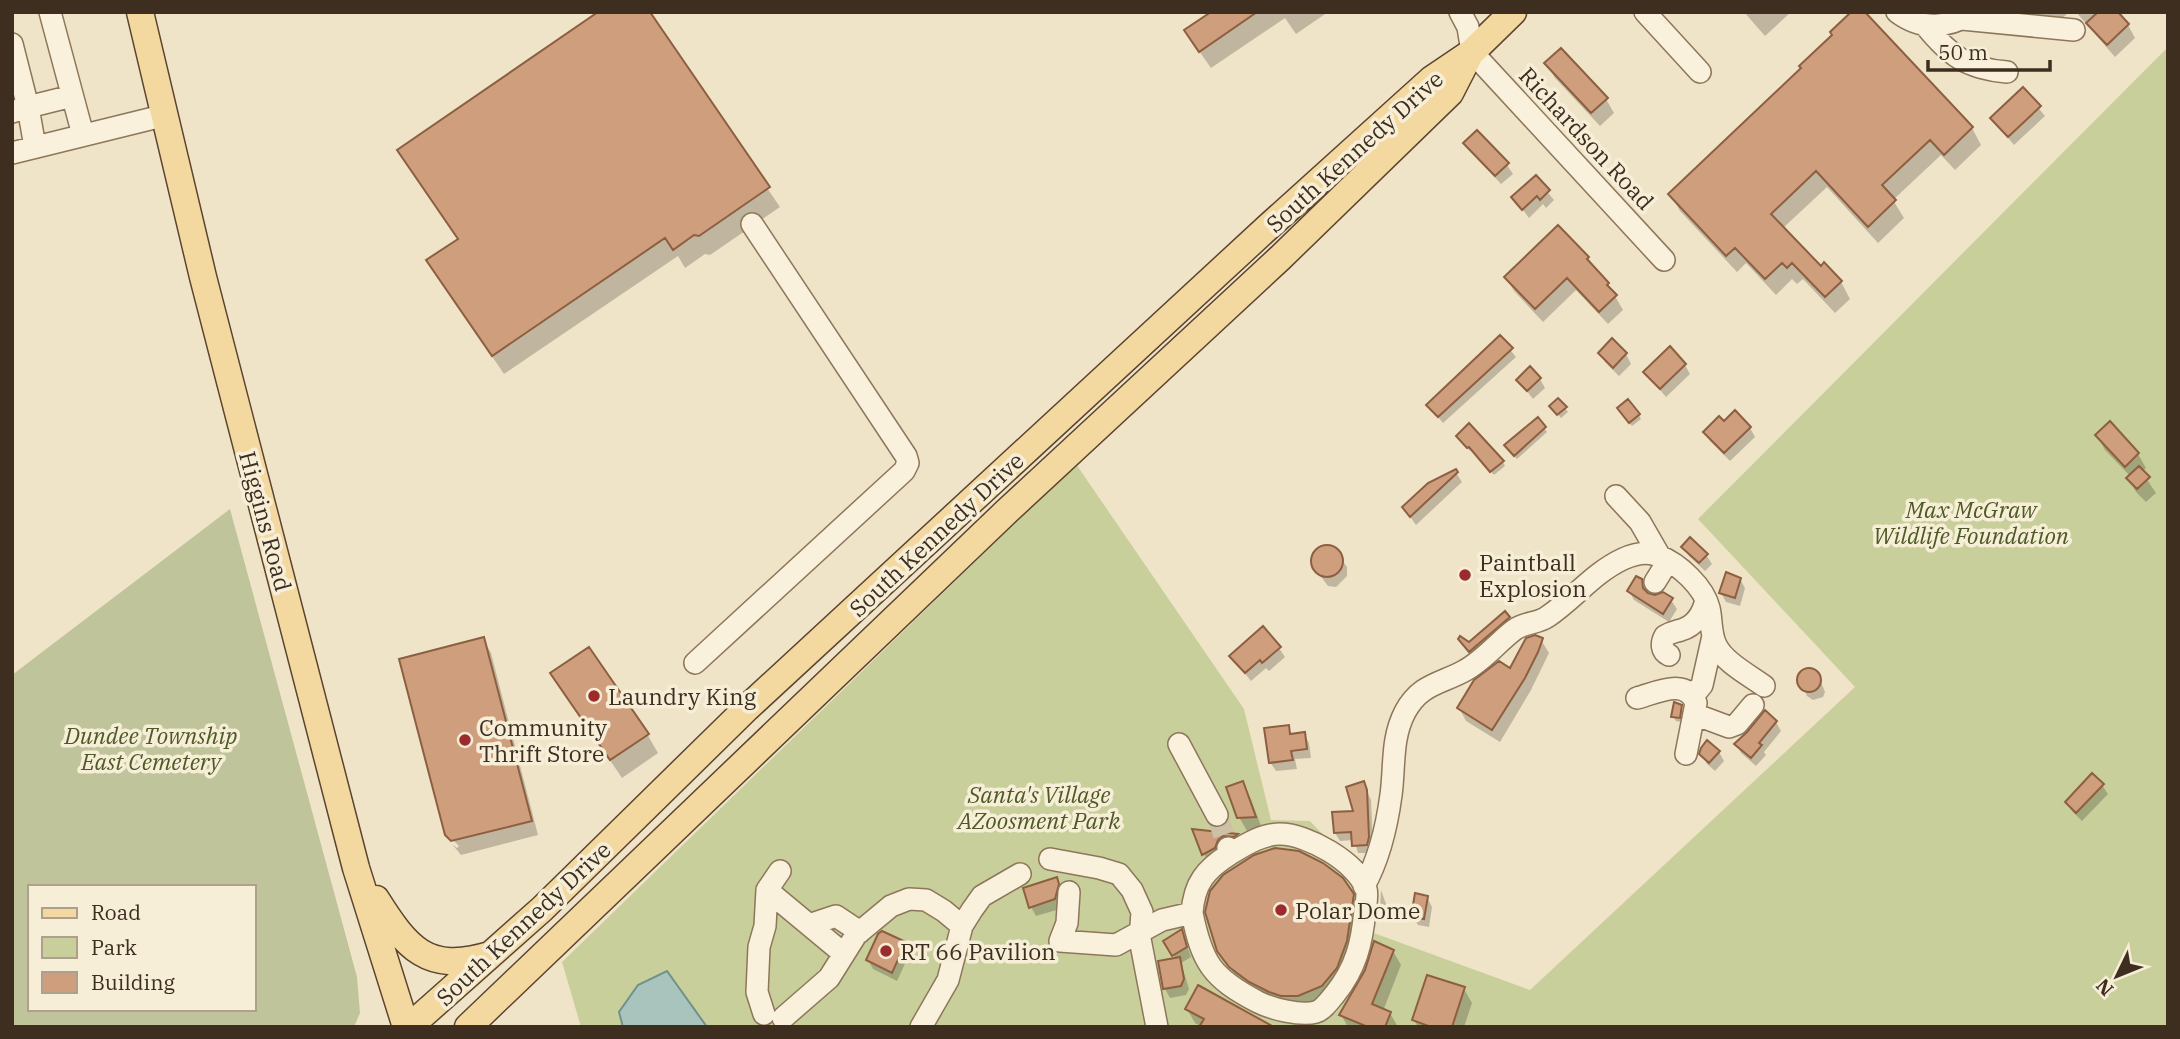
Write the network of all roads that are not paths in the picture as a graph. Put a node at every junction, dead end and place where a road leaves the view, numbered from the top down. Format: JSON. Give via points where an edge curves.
{"nodes":[{"id":1,"x":50,"y":12,"type":"edge"},
{"id":2,"x":140,"y":12,"type":"edge"},
{"id":3,"x":1460,"y":12,"type":"edge"},
{"id":4,"x":1513,"y":12,"type":"edge"},
{"id":5,"x":1645,"y":12,"type":"edge"},
{"id":6,"x":1897,"y":12,"type":"edge"},
{"id":7,"x":1968,"y":16,"type":"edge"},
{"id":8,"x":1925,"y":25,"type":"junction"},
{"id":9,"x":2074,"y":30,"type":"dead end"},
{"id":10,"x":12,"y":44,"type":"edge"},
{"id":11,"x":1472,"y":52,"type":"junction"},
{"id":12,"x":1700,"y":72,"type":"dead end"},
{"id":13,"x":2007,"y":72,"type":"dead end"},
{"id":14,"x":72,"y":96,"type":"junction"},
{"id":15,"x":20,"y":109,"type":"edge"},
{"id":16,"x":166,"y":115,"type":"junction"},
{"id":17,"x":83,"y":135,"type":"junction"},
{"id":18,"x":35,"y":147,"type":"junction"},
{"id":19,"x":12,"y":153,"type":"edge"},
{"id":20,"x":752,"y":224,"type":"dead end"},
{"id":21,"x":1664,"y":260,"type":"dead end"},
{"id":22,"x":1227,"y":265,"type":"junction"},
{"id":23,"x":1264,"y":273,"type":"junction"},
{"id":24,"x":1616,"y":496,"type":"dead end"},
{"id":25,"x":1663,"y":558,"type":"junction"},
{"id":26,"x":1655,"y":582,"type":"dead end"},
{"id":27,"x":1706,"y":600,"type":"junction"},
{"id":28,"x":1713,"y":636,"type":"junction"},
{"id":29,"x":1668,"y":655,"type":"dead end"},
{"id":30,"x":695,"y":663,"type":"dead end"},
{"id":31,"x":1764,"y":686,"type":"dead end"},
{"id":32,"x":1637,"y":698,"type":"dead end"},
{"id":33,"x":1693,"y":705,"type":"junction"},
{"id":34,"x":1753,"y":705,"type":"dead end"},
{"id":35,"x":1179,"y":744,"type":"dead end"},
{"id":36,"x":1686,"y":754,"type":"dead end"},
{"id":37,"x":1217,"y":815,"type":"tunnel mouth"},
{"id":38,"x":1050,"y":859,"type":"dead end"},
{"id":39,"x":356,"y":868,"type":"junction"},
{"id":40,"x":780,"y":871,"type":"dead end"},
{"id":41,"x":1020,"y":874,"type":"dead end"},
{"id":42,"x":1364,"y":886,"type":"junction"},
{"id":43,"x":767,"y":890,"type":"junction"},
{"id":44,"x":1069,"y":892,"type":"dead end"},
{"id":45,"x":1192,"y":913,"type":"junction"},
{"id":46,"x":809,"y":925,"type":"junction"},
{"id":47,"x":962,"y":926,"type":"junction"},
{"id":48,"x":1141,"y":931,"type":"junction"},
{"id":49,"x":860,"y":932,"type":"junction"},
{"id":50,"x":844,"y":954,"type":"junction"},
{"id":51,"x":492,"y":955,"type":"junction"},
{"id":52,"x":771,"y":1021,"type":"edge"},
{"id":53,"x":407,"y":1027,"type":"edge"},
{"id":54,"x":468,"y":1027,"type":"edge"},
{"id":55,"x":921,"y":1027,"type":"edge"},
{"id":56,"x":1157,"y":1027,"type":"edge"}],
"edges":[{"from":1,"to":14,"type":"street"},
{"from":2,"to":16,"type":"main road","name":"Higgins Road"},
{"from":3,"to":11,"type":"street"},
{"from":4,"to":11,"type":"main road","name":"South Kennedy Drive"},
{"from":5,"to":12,"type":"street"},
{"from":6,"to":8,"type":"street"},
{"from":7,"to":8,"type":"street","via":[[1944,26]]},
{"from":7,"to":9,"type":"street"},
{"from":8,"to":13,"type":"street","via":[[1955,57],[1976,68]]},
{"from":10,"to":15,"type":"street"},
{"from":11,"to":21,"type":"street","name":"Richardson Road"},
{"from":11,"to":22,"type":"main road","name":"South Kennedy Drive","via":[[1432,79]]},
{"from":11,"to":23,"type":"main road","name":"South Kennedy Drive","via":[[1450,93]]},
{"from":14,"to":15,"type":"street"},
{"from":14,"to":17,"type":"street"},
{"from":15,"to":18,"type":"street"},
{"from":16,"to":17,"type":"street"},
{"from":16,"to":39,"type":"main road","name":"Higgins Road","via":[[203,278]]},
{"from":17,"to":18,"type":"street"},
{"from":18,"to":19,"type":"street"},
{"from":20,"to":30,"type":"street","via":[[908,463]]},
{"from":22,"to":23,"type":"street"},
{"from":22,"to":51,"type":"main road","name":"South Kennedy Drive","via":[[747,708]]},
{"from":23,"to":54,"type":"main road","name":"South Kennedy Drive","via":[[1006,512]]},
{"from":24,"to":25,"type":"street"},
{"from":25,"to":26,"type":"street"},
{"from":25,"to":27,"type":"street","via":[[1695,584]]},
{"from":25,"to":42,"type":"street","via":[[1635,554],[1619,561],[1551,614],[1519,626],[1466,670],[1433,683],[1416,697],[1395,736],[1389,809],[1373,870]]},
{"from":27,"to":28,"type":"street"},
{"from":27,"to":29,"type":"street","via":[[1695,622],[1665,636],[1662,645]]},
{"from":28,"to":31,"type":"street","via":[[1723,654]]},
{"from":28,"to":33,"type":"street"},
{"from":32,"to":33,"type":"street","via":[[1678,687]]},
{"from":33,"to":34,"type":"street","via":[[1729,727]]},
{"from":33,"to":36,"type":"street"},
{"from":35,"to":37,"type":"street"},
{"from":38,"to":48,"type":"street","via":[[1119,874],[1142,912]]},
{"from":39,"to":51,"type":"main road","via":[[398,934],[414,950],[433,958],[466,962]]},
{"from":39,"to":53,"type":"main road","name":"Higgins Road"},
{"from":40,"to":43,"type":"street"},
{"from":41,"to":47,"type":"street","via":[[982,896]]},
{"from":42,"to":45,"type":"street","via":[[1357,871],[1308,840],[1280,834],[1229,851],[1209,867],[1193,896]]},
{"from":42,"to":45,"type":"street","via":[[1362,938],[1350,976],[1318,1012],[1264,1005],[1236,991],[1199,947]]},
{"from":43,"to":46,"type":"street"},
{"from":43,"to":52,"type":"street","via":[[758,992]]},
{"from":44,"to":48,"type":"street","via":[[1067,923],[1060,941],[1116,945]]},
{"from":45,"to":48,"type":"street"},
{"from":46,"to":49,"type":"street","via":[[836,916]]},
{"from":46,"to":50,"type":"street"},
{"from":47,"to":49,"type":"street","via":[[926,900],[909,899],[891,906]]},
{"from":47,"to":55,"type":"street","via":[[948,981]]},
{"from":48,"to":56,"type":"street"},
{"from":49,"to":50,"type":"street"},
{"from":50,"to":52,"type":"street","via":[[828,978]]},
{"from":51,"to":53,"type":"main road","name":"South Kennedy Drive"}]}
